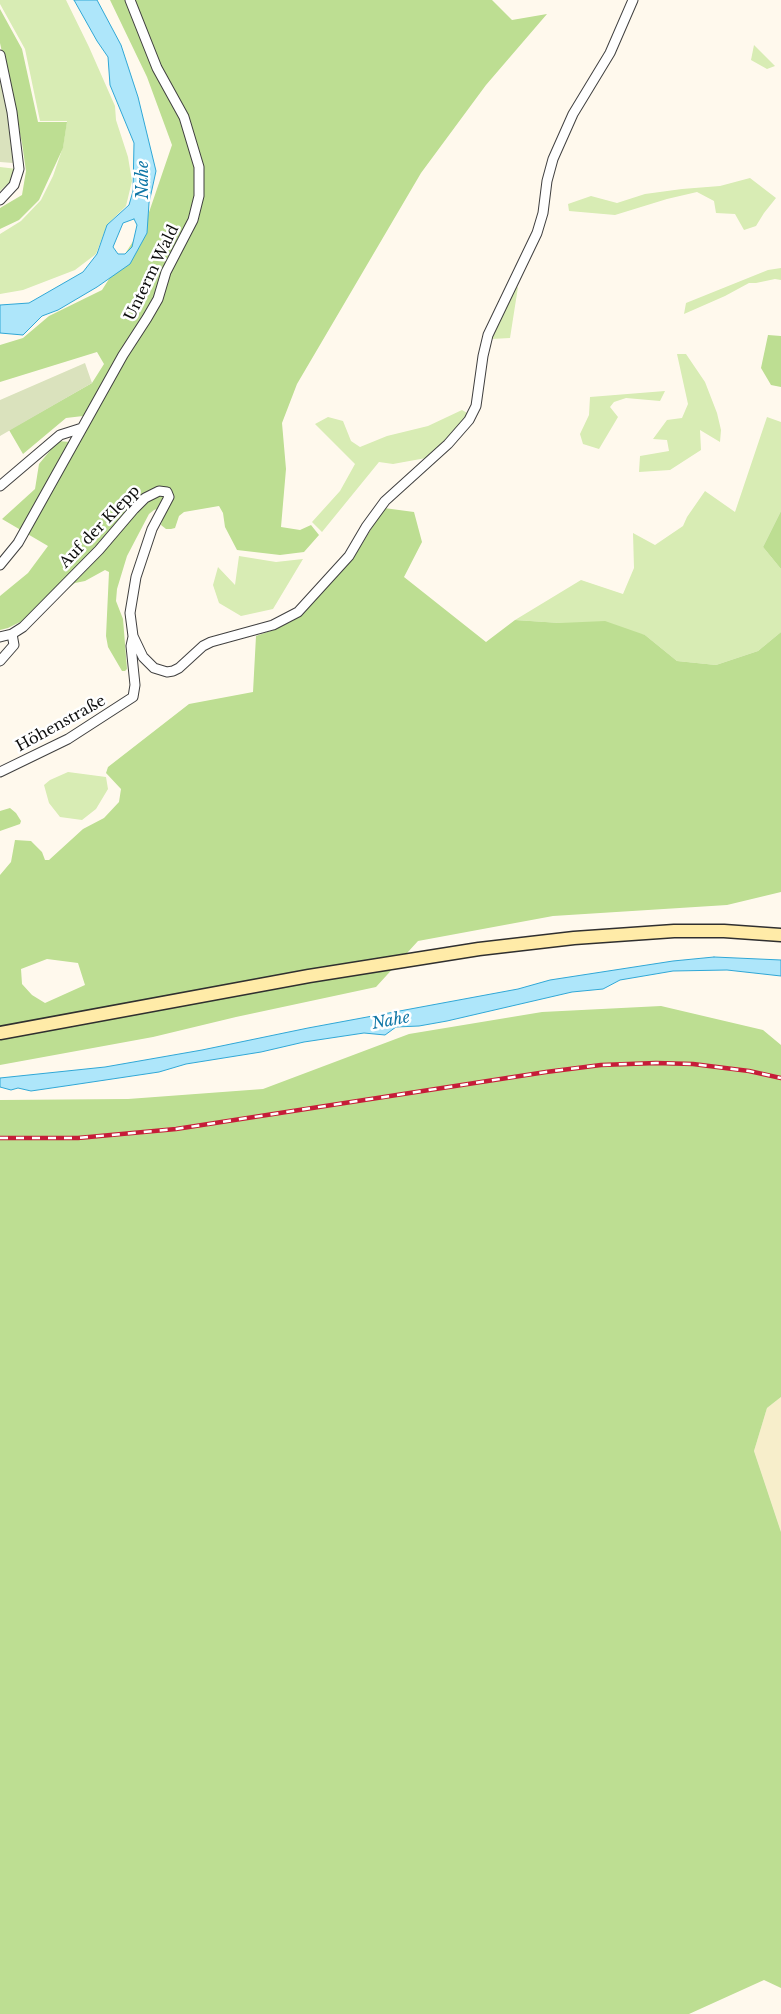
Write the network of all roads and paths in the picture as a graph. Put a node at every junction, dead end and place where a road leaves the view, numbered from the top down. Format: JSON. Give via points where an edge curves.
{"nodes":[{"id":1,"x":130,"y":0,"type":"edge"},
{"id":2,"x":634,"y":0,"type":"edge"},
{"id":3,"x":0,"y":55,"type":"edge"},
{"id":4,"x":0,"y":200,"type":"edge"},
{"id":5,"x":82,"y":428,"type":"junction"},
{"id":6,"x":0,"y":486,"type":"edge"},
{"id":7,"x":0,"y":566,"type":"edge"},
{"id":8,"x":12,"y":634,"type":"junction"},
{"id":9,"x":133,"y":636,"type":"junction"},
{"id":10,"x":0,"y":637,"type":"edge"},
{"id":11,"x":0,"y":661,"type":"edge"},
{"id":12,"x":133,"y":697,"type":"joint"},
{"id":13,"x":0,"y":772,"type":"edge"},
{"id":14,"x":781,"y":936,"type":"edge"},
{"id":15,"x":0,"y":1033,"type":"edge"}],
"edges":[{"from":1,"to":5,"type":"street","name":"Unterm Wald","via":[[156,68],[184,117],[199,167],[198,196],[193,220],[166,272],[158,299]]},
{"from":2,"to":9,"type":"street","name":"Auf der Klepp","via":[[617,40],[573,114],[553,159],[537,233],[488,335],[476,406],[469,420],[448,444],[385,501],[346,560],[298,612],[273,626],[211,642],[173,671],[160,671],[147,663]]},
{"from":3,"to":4,"type":"street","via":[[19,169],[14,185]]},
{"from":5,"to":6,"type":"street","via":[[54,439]]},
{"from":5,"to":7,"type":"street","name":"Unterm Wald","via":[[18,543]]},
{"from":8,"to":9,"type":"street","name":"Auf der Klepp","via":[[23,627],[99,550],[145,498],[154,492],[164,491],[169,497],[152,528],[132,593]]},
{"from":8,"to":10,"type":"street"},
{"from":8,"to":11,"type":"street","via":[[14,645]]},
{"from":9,"to":12,"type":"street","name":"Auf der Klepp"},
{"from":12,"to":13,"type":"street","name":"Höhenstraße","via":[[68,739]]},
{"from":14,"to":15,"type":"main road","via":[[674,931],[497,947],[355,968]]}]}
